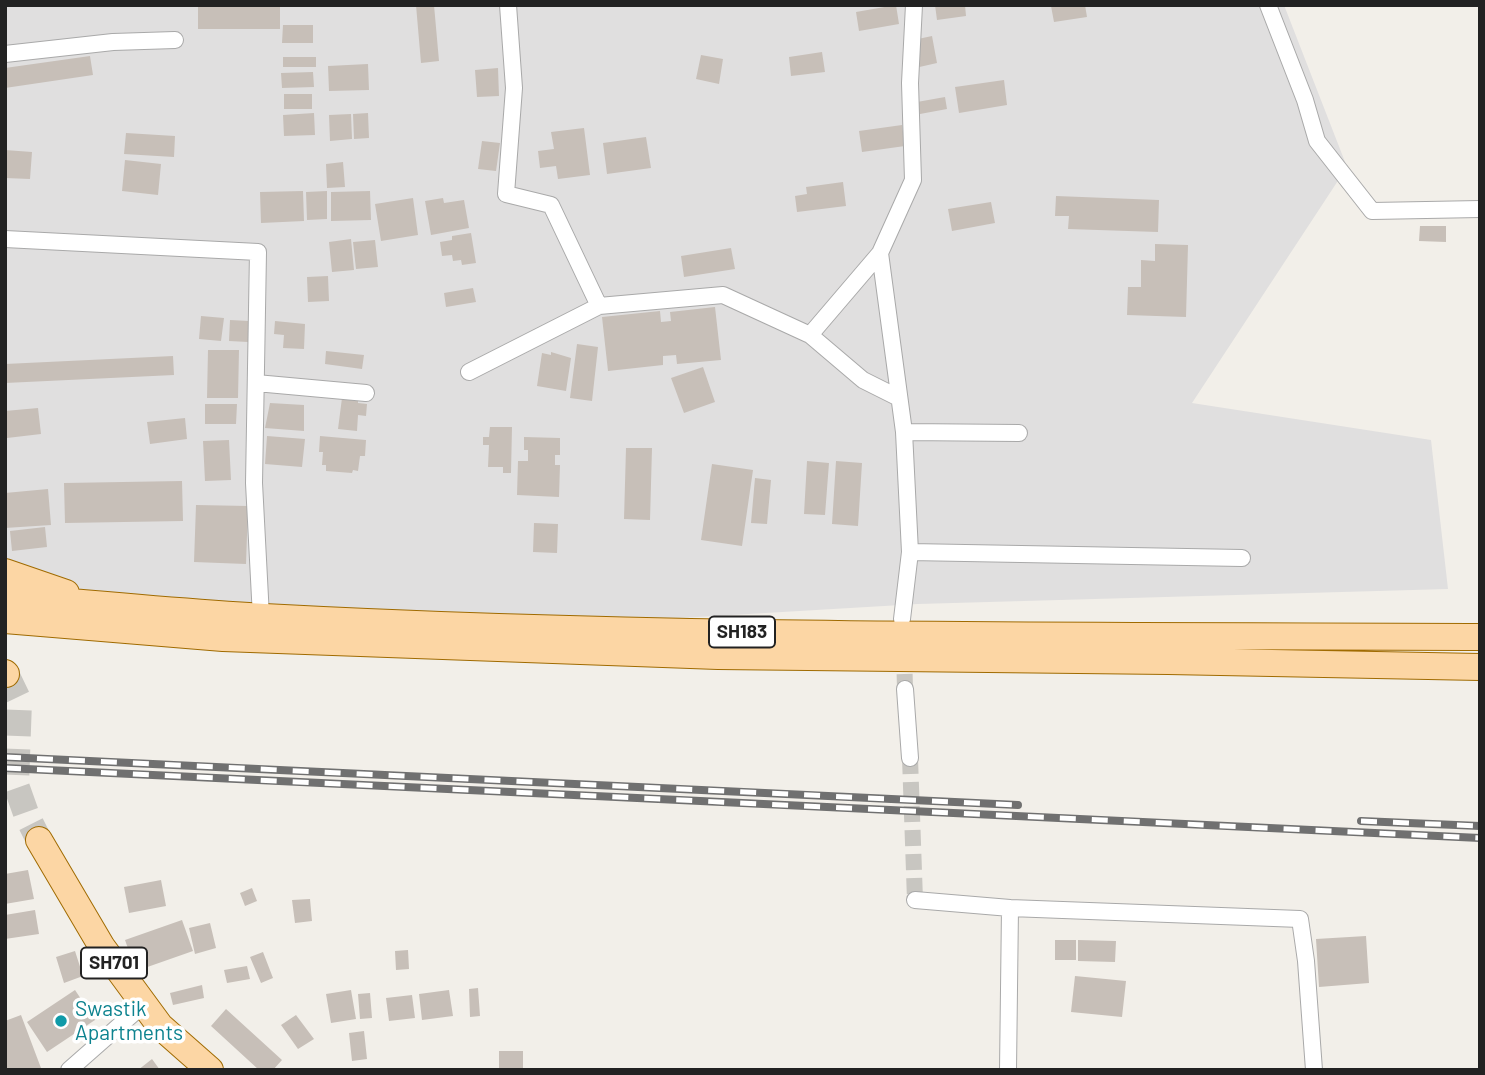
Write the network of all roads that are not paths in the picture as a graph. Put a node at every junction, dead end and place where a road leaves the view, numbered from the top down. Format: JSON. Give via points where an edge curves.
{"nodes":[{"id":1,"x":508,"y":5,"type":"edge"},
{"id":2,"x":914,"y":5,"type":"edge"},
{"id":3,"x":1268,"y":5,"type":"edge"},
{"id":4,"x":175,"y":40,"type":"dead end"},
{"id":5,"x":5,"y":54,"type":"edge"},
{"id":6,"x":1480,"y":209,"type":"edge"},
{"id":7,"x":5,"y":239,"type":"edge"},
{"id":8,"x":880,"y":253,"type":"junction"},
{"id":9,"x":599,"y":306,"type":"junction"},
{"id":10,"x":810,"y":335,"type":"junction"},
{"id":11,"x":469,"y":372,"type":"dead end"},
{"id":12,"x":256,"y":383,"type":"junction"},
{"id":13,"x":366,"y":393,"type":"dead end"},
{"id":14,"x":899,"y":398,"type":"junction"},
{"id":15,"x":904,"y":432,"type":"junction"},
{"id":16,"x":1019,"y":433,"type":"dead end"},
{"id":17,"x":910,"y":552,"type":"junction"},
{"id":18,"x":1242,"y":558,"type":"dead end"},
{"id":19,"x":5,"y":572,"type":"edge"},
{"id":20,"x":5,"y":596,"type":"edge"},
{"id":21,"x":94,"y":615,"type":"junction"},
{"id":22,"x":261,"y":617,"type":"junction"},
{"id":23,"x":5,"y":620,"type":"edge"},
{"id":24,"x":902,"y":620,"type":"dead end"},
{"id":25,"x":1480,"y":637,"type":"edge"},
{"id":26,"x":1480,"y":667,"type":"edge"},
{"id":27,"x":905,"y":689,"type":"tunnel mouth"},
{"id":28,"x":910,"y":758,"type":"tunnel mouth"},
{"id":29,"x":39,"y":840,"type":"tunnel mouth"},
{"id":30,"x":915,"y":900,"type":"dead end"},
{"id":31,"x":1010,"y":908,"type":"junction"},
{"id":32,"x":144,"y":1004,"type":"junction"},
{"id":33,"x":69,"y":1070,"type":"edge"},
{"id":34,"x":210,"y":1070,"type":"edge"},
{"id":35,"x":1008,"y":1070,"type":"edge"},
{"id":36,"x":1314,"y":1070,"type":"edge"}],
"edges":[{"from":1,"to":9,"type":"street","via":[[514,88],[506,194],[551,205]]},
{"from":2,"to":8,"type":"street","via":[[910,83],[913,180]]},
{"from":3,"to":6,"type":"street","via":[[1317,142],[1372,211]]},
{"from":4,"to":5,"type":"street"},
{"from":7,"to":12,"type":"street","via":[[258,252]]},
{"from":8,"to":10,"type":"street"},
{"from":8,"to":14,"type":"street"},
{"from":9,"to":10,"type":"street","via":[[723,295]]},
{"from":9,"to":11,"type":"street"},
{"from":10,"to":14,"type":"street","via":[[863,380]]},
{"from":12,"to":13,"type":"street"},
{"from":12,"to":22,"type":"street","via":[[254,483]]},
{"from":14,"to":15,"type":"street"},
{"from":15,"to":16,"type":"street"},
{"from":15,"to":17,"type":"street"},
{"from":17,"to":18,"type":"street"},
{"from":17,"to":24,"type":"street"},
{"from":19,"to":21,"type":"main road","via":[[33,580]]},
{"from":20,"to":21,"type":"main road","number":"SH183"},
{"from":21,"to":22,"type":"main road","number":"SH183"},
{"from":21,"to":23,"type":"main road"},
{"from":21,"to":26,"type":"main road","via":[[223,638],[718,656]]},
{"from":22,"to":25,"type":"main road","number":"SH183","via":[[705,632]]},
{"from":27,"to":28,"type":"street"},
{"from":29,"to":32,"type":"main road","number":"SH701","via":[[102,947]]},
{"from":30,"to":31,"type":"street"},
{"from":31,"to":35,"type":"street"},
{"from":31,"to":36,"type":"street","via":[[1300,919]]},
{"from":32,"to":33,"type":"street"},
{"from":32,"to":34,"type":"main road","number":"SH701","via":[[160,1026]]}]}
